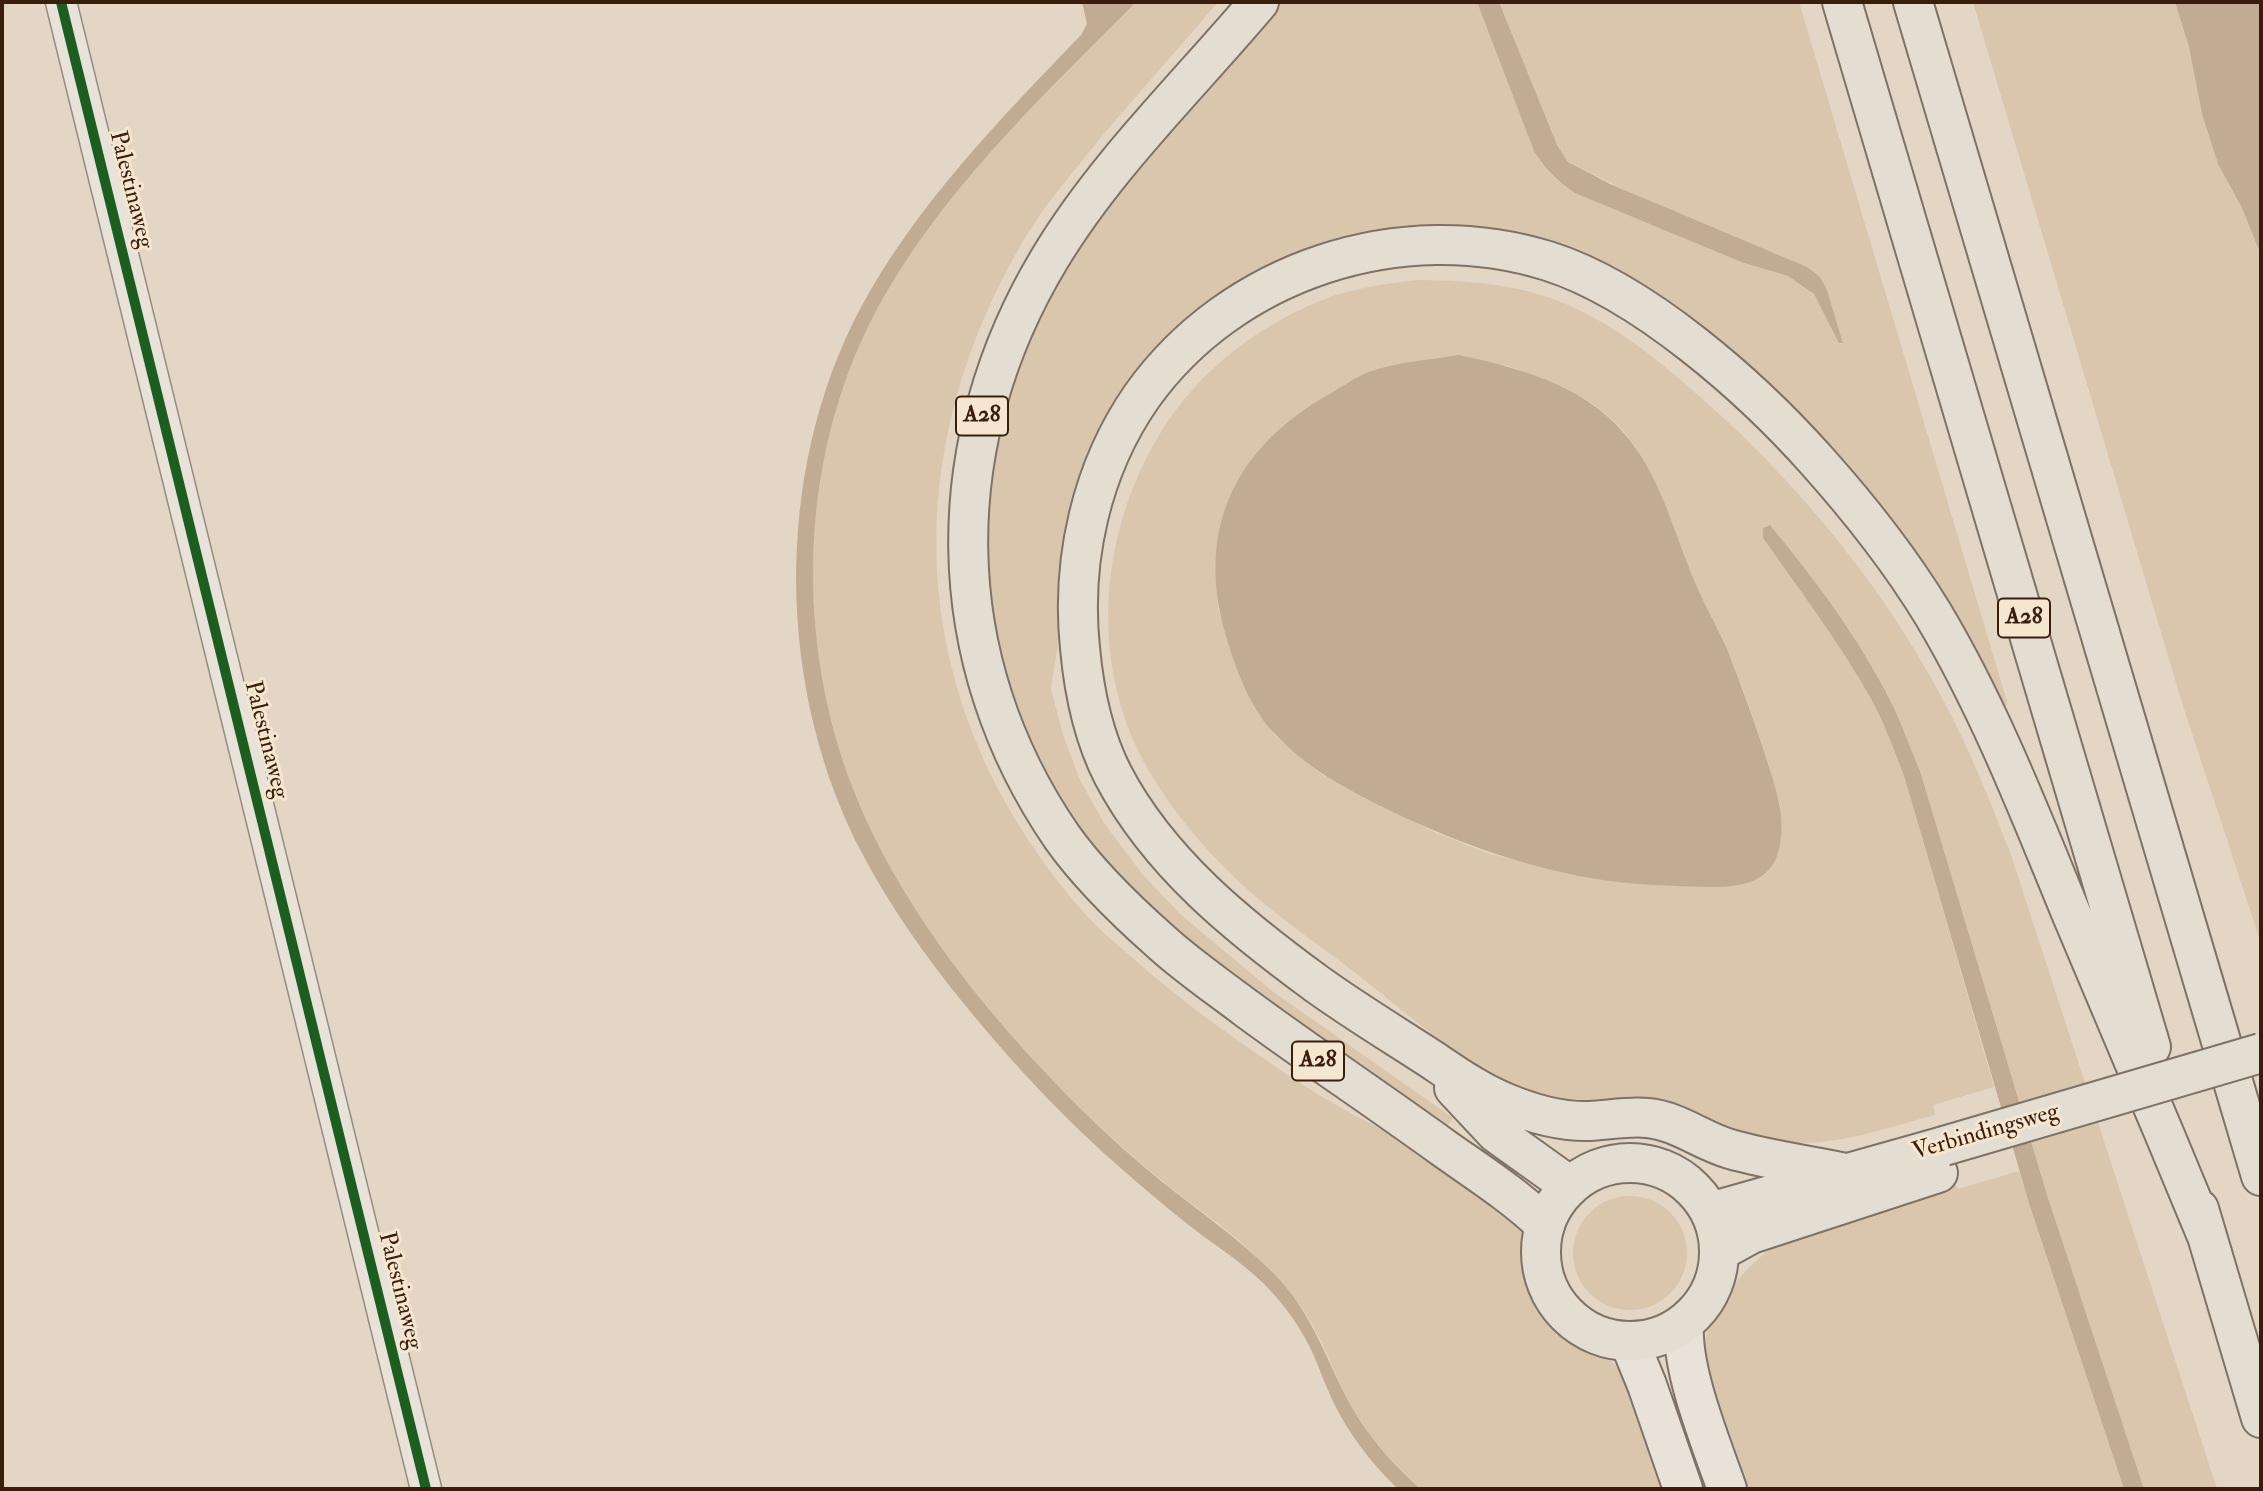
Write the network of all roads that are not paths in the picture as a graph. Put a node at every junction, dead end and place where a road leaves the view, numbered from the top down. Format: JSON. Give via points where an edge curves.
{"nodes":[{"id":1,"x":61,"y":2,"type":"edge"},
{"id":2,"x":1259,"y":2,"type":"edge"},
{"id":3,"x":1842,"y":2,"type":"edge"},
{"id":4,"x":1913,"y":2,"type":"edge"},
{"id":5,"x":2145,"y":783,"type":"junction"},
{"id":6,"x":1422,"y":1053,"type":"junction"},
{"id":7,"x":2261,"y":1053,"type":"edge"},
{"id":8,"x":2261,"y":1078,"type":"edge"},
{"id":9,"x":1946,"y":1158,"type":"junction"},
{"id":10,"x":1846,"y":1173,"type":"junction"},
{"id":11,"x":2261,"y":1176,"type":"edge"},
{"id":12,"x":1570,"y":1186,"type":"junction"},
{"id":13,"x":1710,"y":1212,"type":"junction"},
{"id":14,"x":1545,"y":1225,"type":"junction"},
{"id":15,"x":2206,"y":1234,"type":"junction"},
{"id":16,"x":1720,"y":1251,"type":"junction"},
{"id":17,"x":1684,"y":1324,"type":"junction"},
{"id":18,"x":1629,"y":1341,"type":"junction"},
{"id":19,"x":2261,"y":1418,"type":"edge"},
{"id":20,"x":426,"y":1489,"type":"edge"},
{"id":21,"x":1683,"y":1489,"type":"edge"},
{"id":22,"x":1727,"y":1489,"type":"edge"}],
"edges":[{"from":1,"to":20,"type":"street","name":"Palestinaweg"},
{"from":2,"to":14,"type":"main road","number":"A28","via":[[1085,207],[1020,314],[981,420],[971,476],[967,538],[981,661],[1004,729],[1039,799],[1101,885],[1160,942],[1217,986],[1499,1186]]},
{"from":3,"to":15,"type":"main road","number":"A28"},
{"from":4,"to":5,"type":"main road"},
{"from":5,"to":8,"type":"main road"},
{"from":5,"to":11,"type":"main road"},
{"from":6,"to":10,"type":"main road","number":"A28","via":[[1501,1101],[1535,1113],[1588,1121],[1648,1118],[1738,1152]]},
{"from":6,"to":12,"type":"main road","number":"A28","via":[[1496,1133]]},
{"from":6,"to":15,"type":"main road","number":"A28","via":[[1346,1005],[1240,927],[1166,852],[1111,771],[1093,726],[1076,615],[1079,562],[1101,476],[1140,399],[1169,363],[1217,320],[1298,272],[1399,245],[1502,250],[1540,259],[1636,304],[1681,335],[1773,415],[1864,516],[1930,610],[1995,735]]},
{"from":7,"to":9,"type":"main road","name":"Verbindingsweg","bridge":true},
{"from":8,"to":9,"type":"main road","name":"Verbindingsweg"},
{"from":9,"to":10,"type":"main road","name":"Verbindingsweg"},
{"from":9,"to":16,"type":"main road","name":"Verbindingsweg","via":[[1751,1234]]},
{"from":10,"to":13,"type":"main road","name":"Verbindingsweg"},
{"from":12,"to":13,"type":"main road","via":[[1590,1172],[1638,1163],[1662,1168],[1684,1180]]},
{"from":12,"to":14,"type":"main road"},
{"from":13,"to":16,"type":"main road"},
{"from":14,"to":18,"type":"main road","via":[[1544,1277],[1555,1300],[1570,1319],[1592,1333]]},
{"from":15,"to":19,"type":"main road","number":"A28"},
{"from":16,"to":17,"type":"main road","via":[[1706,1300]]},
{"from":17,"to":18,"type":"main road","via":[[1665,1335]]},
{"from":17,"to":22,"type":"main road","via":[[1683,1343],[1697,1398]]},
{"from":18,"to":21,"type":"main road"}]}
